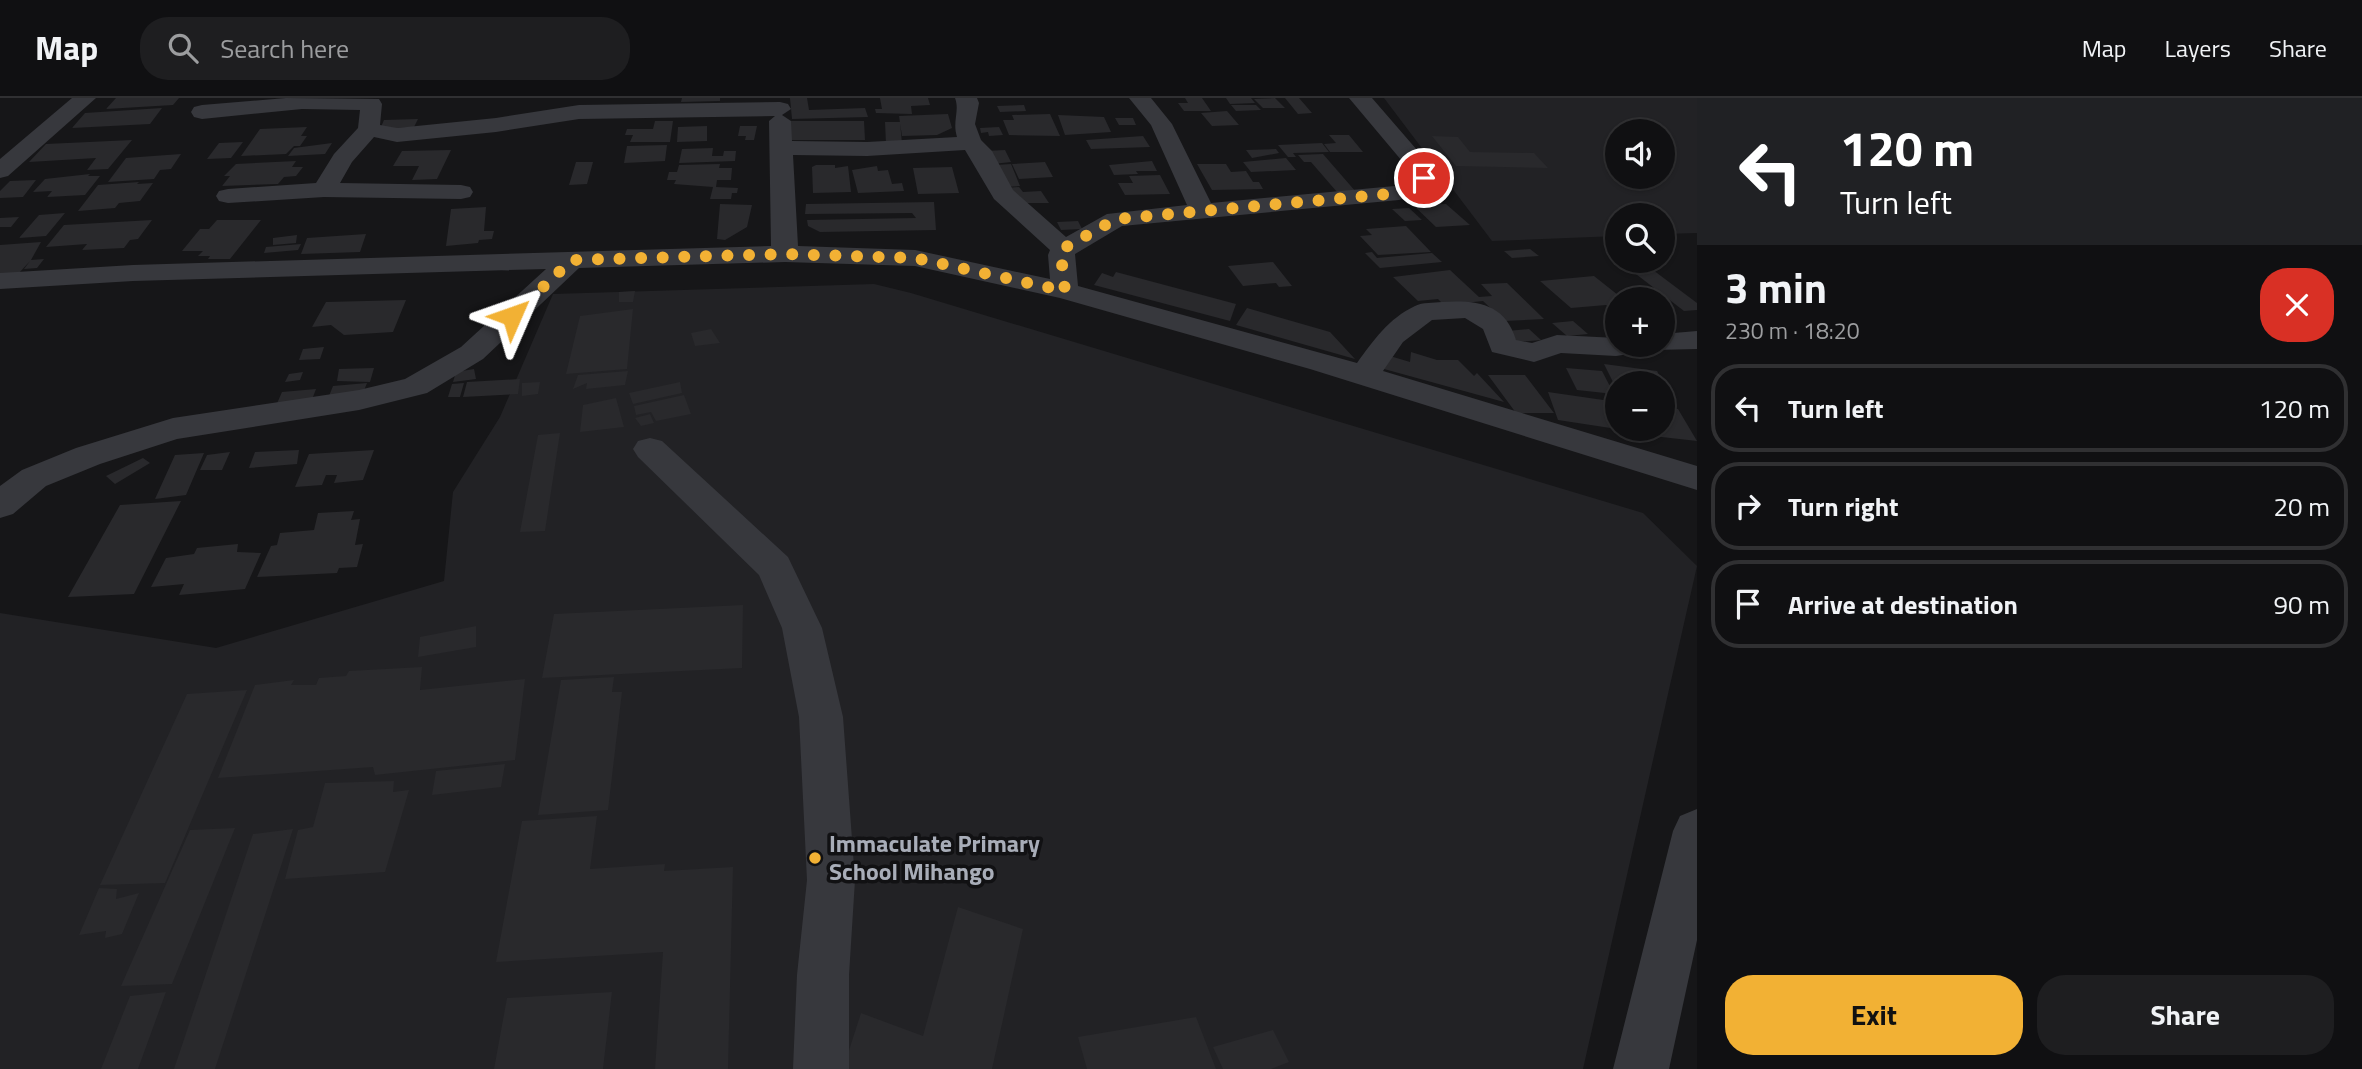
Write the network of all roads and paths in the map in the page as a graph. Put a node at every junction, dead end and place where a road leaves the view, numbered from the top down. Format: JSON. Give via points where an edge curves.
{"nodes":[{"id":1,"x":85,"y":98,"type":"edge"},
{"id":2,"x":966,"y":98,"type":"edge"},
{"id":3,"x":1140,"y":98,"type":"edge"},
{"id":4,"x":1360,"y":98,"type":"edge"},
{"id":5,"x":371,"y":101,"type":"edge"},
{"id":6,"x":780,"y":104,"type":"edge"},
{"id":7,"x":202,"y":112,"type":"dead end"},
{"id":8,"x":369,"y":129,"type":"junction"},
{"id":9,"x":971,"y":143,"type":"junction"},
{"id":10,"x":782,"y":148,"type":"junction"},
{"id":11,"x":0,"y":171,"type":"edge"},
{"id":12,"x":324,"y":190,"type":"junction"},
{"id":13,"x":461,"y":192,"type":"dead end"},
{"id":14,"x":228,"y":196,"type":"dead end"},
{"id":15,"x":1203,"y":211,"type":"junction"},
{"id":16,"x":1064,"y":248,"type":"junction"},
{"id":17,"x":785,"y":254,"type":"junction"},
{"id":18,"x":572,"y":260,"type":"junction"},
{"id":19,"x":0,"y":281,"type":"edge"},
{"id":20,"x":1065,"y":291,"type":"junction"},
{"id":21,"x":1697,"y":340,"type":"edge"},
{"id":22,"x":1675,"y":342,"type":"edge"},
{"id":23,"x":1605,"y":346,"type":"edge"},
{"id":24,"x":1364,"y":375,"type":"junction"},
{"id":25,"x":650,"y":449,"type":"dead end"},
{"id":26,"x":1697,"y":478,"type":"edge"},
{"id":27,"x":0,"y":505,"type":"edge"},
{"id":28,"x":1697,"y":831,"type":"edge"},
{"id":29,"x":821,"y":1069,"type":"edge"},
{"id":30,"x":1641,"y":1069,"type":"edge"}],
"edges":[{"from":1,"to":11,"type":"street"},
{"from":2,"to":9,"type":"street","via":[[964,124]]},
{"from":3,"to":15,"type":"street","via":[[1161,124]]},
{"from":4,"to":15,"type":"street","via":[[1418,165],[1424,178],[1418,186],[1399,193]]},
{"from":5,"to":7,"type":"street"},
{"from":5,"to":8,"type":"street"},
{"from":6,"to":8,"type":"street","via":[[579,112],[397,135]]},
{"from":6,"to":10,"type":"street"},
{"from":8,"to":12,"type":"street","via":[[342,159]]},
{"from":9,"to":10,"type":"street"},
{"from":9,"to":16,"type":"street","via":[[981,151],[1003,194]]},
{"from":10,"to":17,"type":"street"},
{"from":12,"to":13,"type":"street"},
{"from":12,"to":14,"type":"street"},
{"from":15,"to":16,"type":"street","via":[[1116,219]]},
{"from":16,"to":20,"type":"street"},
{"from":17,"to":18,"type":"street"},
{"from":17,"to":20,"type":"street","via":[[915,258]]},
{"from":18,"to":19,"type":"street"},
{"from":18,"to":27,"type":"street","via":[[472,353],[416,386],[359,400],[173,429],[34,478]]},
{"from":20,"to":24,"type":"street"},
{"from":21,"to":22,"type":"street"},
{"from":23,"to":24,"type":"street","via":[[1557,344],[1534,353],[1503,346],[1497,324],[1470,309],[1425,312],[1392,336]]},
{"from":24,"to":26,"type":"street"},
{"from":25,"to":29,"type":"street","via":[[775,567],[802,628],[821,718],[831,880]]},
{"from":28,"to":30,"type":"street"}]}
